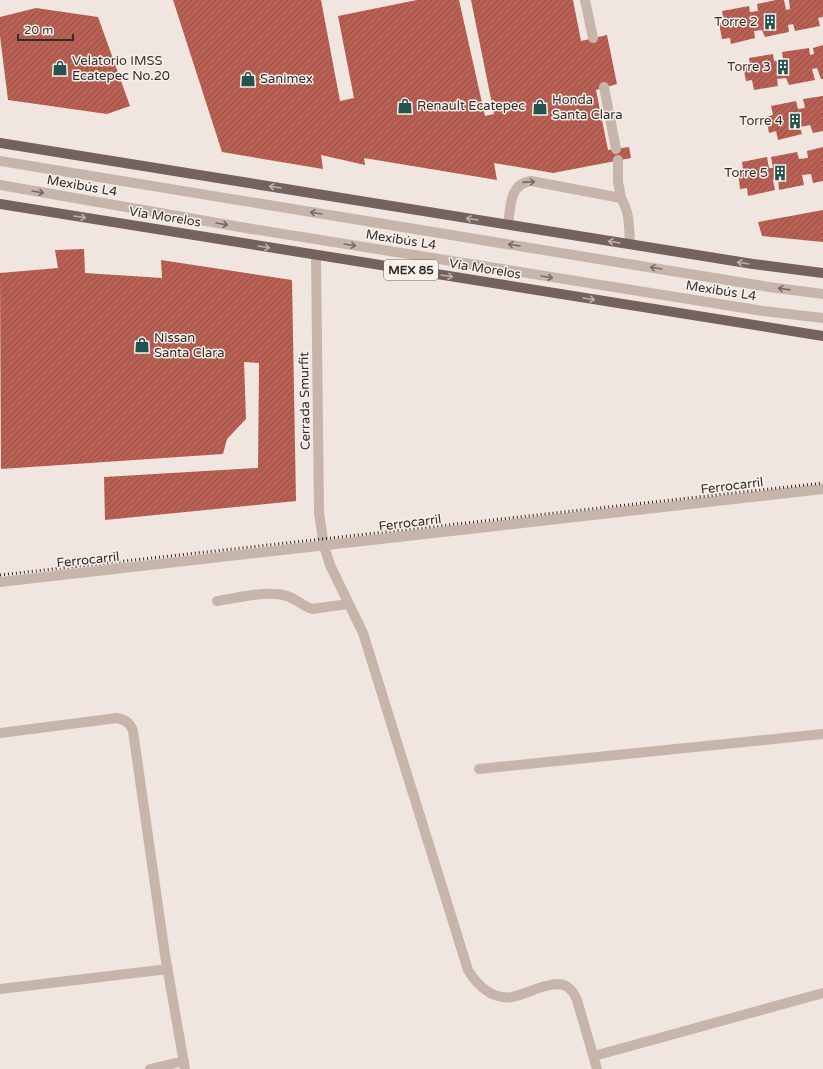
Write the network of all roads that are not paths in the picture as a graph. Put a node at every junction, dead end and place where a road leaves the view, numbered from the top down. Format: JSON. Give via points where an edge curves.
{"nodes":[{"id":1,"x":585,"y":0,"type":"edge"},
{"id":2,"x":593,"y":38,"type":"dead end"},
{"id":3,"x":604,"y":87,"type":"dead end"},
{"id":4,"x":0,"y":144,"type":"edge"},
{"id":5,"x":616,"y":150,"type":"dead end"},
{"id":6,"x":618,"y":160,"type":"dead end"},
{"id":7,"x":0,"y":161,"type":"edge"},
{"id":8,"x":0,"y":185,"type":"edge"},
{"id":9,"x":621,"y":198,"type":"junction"},
{"id":10,"x":0,"y":204,"type":"edge"},
{"id":11,"x":508,"y":224,"type":"junction"},
{"id":12,"x":630,"y":244,"type":"junction"},
{"id":13,"x":316,"y":255,"type":"junction"},
{"id":14,"x":823,"y":273,"type":"edge"},
{"id":15,"x":823,"y":294,"type":"edge"},
{"id":16,"x":823,"y":318,"type":"edge"},
{"id":17,"x":823,"y":336,"type":"edge"},
{"id":18,"x":823,"y":489,"type":"edge"},
{"id":19,"x":324,"y":546,"type":"junction"},
{"id":20,"x":0,"y":582,"type":"edge"},
{"id":21,"x":217,"y":601,"type":"dead end"},
{"id":22,"x":348,"y":604,"type":"junction"},
{"id":23,"x":0,"y":733,"type":"edge"},
{"id":24,"x":823,"y":734,"type":"edge"},
{"id":25,"x":479,"y":769,"type":"dead end"},
{"id":26,"x":168,"y":969,"type":"junction"},
{"id":27,"x":0,"y":989,"type":"edge"},
{"id":28,"x":823,"y":993,"type":"edge"},
{"id":29,"x":594,"y":1056,"type":"junction"},
{"id":30,"x":184,"y":1065,"type":"edge"},
{"id":31,"x":150,"y":1069,"type":"edge"},
{"id":32,"x":598,"y":1069,"type":"edge"}],
"edges":[{"from":1,"to":2,"type":"street"},
{"from":3,"to":5,"type":"street"},
{"from":11,"to":4,"type":"main road","one_way":true},
{"from":6,"to":9,"type":"street"},
{"from":15,"to":7,"type":"street","name":"Mexibús L4","one_way":true},
{"from":8,"to":16,"type":"street","name":"Mexibús L4","one_way":true,"via":[[747,309]]},
{"from":11,"to":9,"type":"street","one_way":true,"via":[[516,188],[525,182]]},
{"from":9,"to":12,"type":"street","via":[[629,216]]},
{"from":10,"to":13,"type":"main road","name":"Vía Morelos","number":"MEX 85","one_way":true},
{"from":12,"to":11,"type":"main road","one_way":true},
{"from":14,"to":12,"type":"main road","one_way":true},
{"from":13,"to":17,"type":"main road","name":"Vía Morelos","number":"MEX 85","one_way":true},
{"from":13,"to":19,"type":"street","name":"Cerrada Smurfit","via":[[319,512]]},
{"from":18,"to":19,"type":"street","name":"Ferrocarril"},
{"from":19,"to":20,"type":"street","name":"Ferrocarril"},
{"from":19,"to":22,"type":"street","name":"Cerrada Smurfit"},
{"from":21,"to":22,"type":"street","via":[[268,594],[287,596],[312,609]]},
{"from":22,"to":29,"type":"street","name":"Cerrada Smurfit","via":[[363,633],[468,970],[482,989],[501,997],[512,997],[548,985],[566,986],[577,1000]]},
{"from":23,"to":26,"type":"street","via":[[117,718],[131,725]]},
{"from":24,"to":25,"type":"street"},
{"from":26,"to":27,"type":"street"},
{"from":26,"to":30,"type":"street"},
{"from":28,"to":29,"type":"street"},
{"from":29,"to":32,"type":"street","name":"Cerrada Smurfit"},
{"from":30,"to":31,"type":"street"}]}
